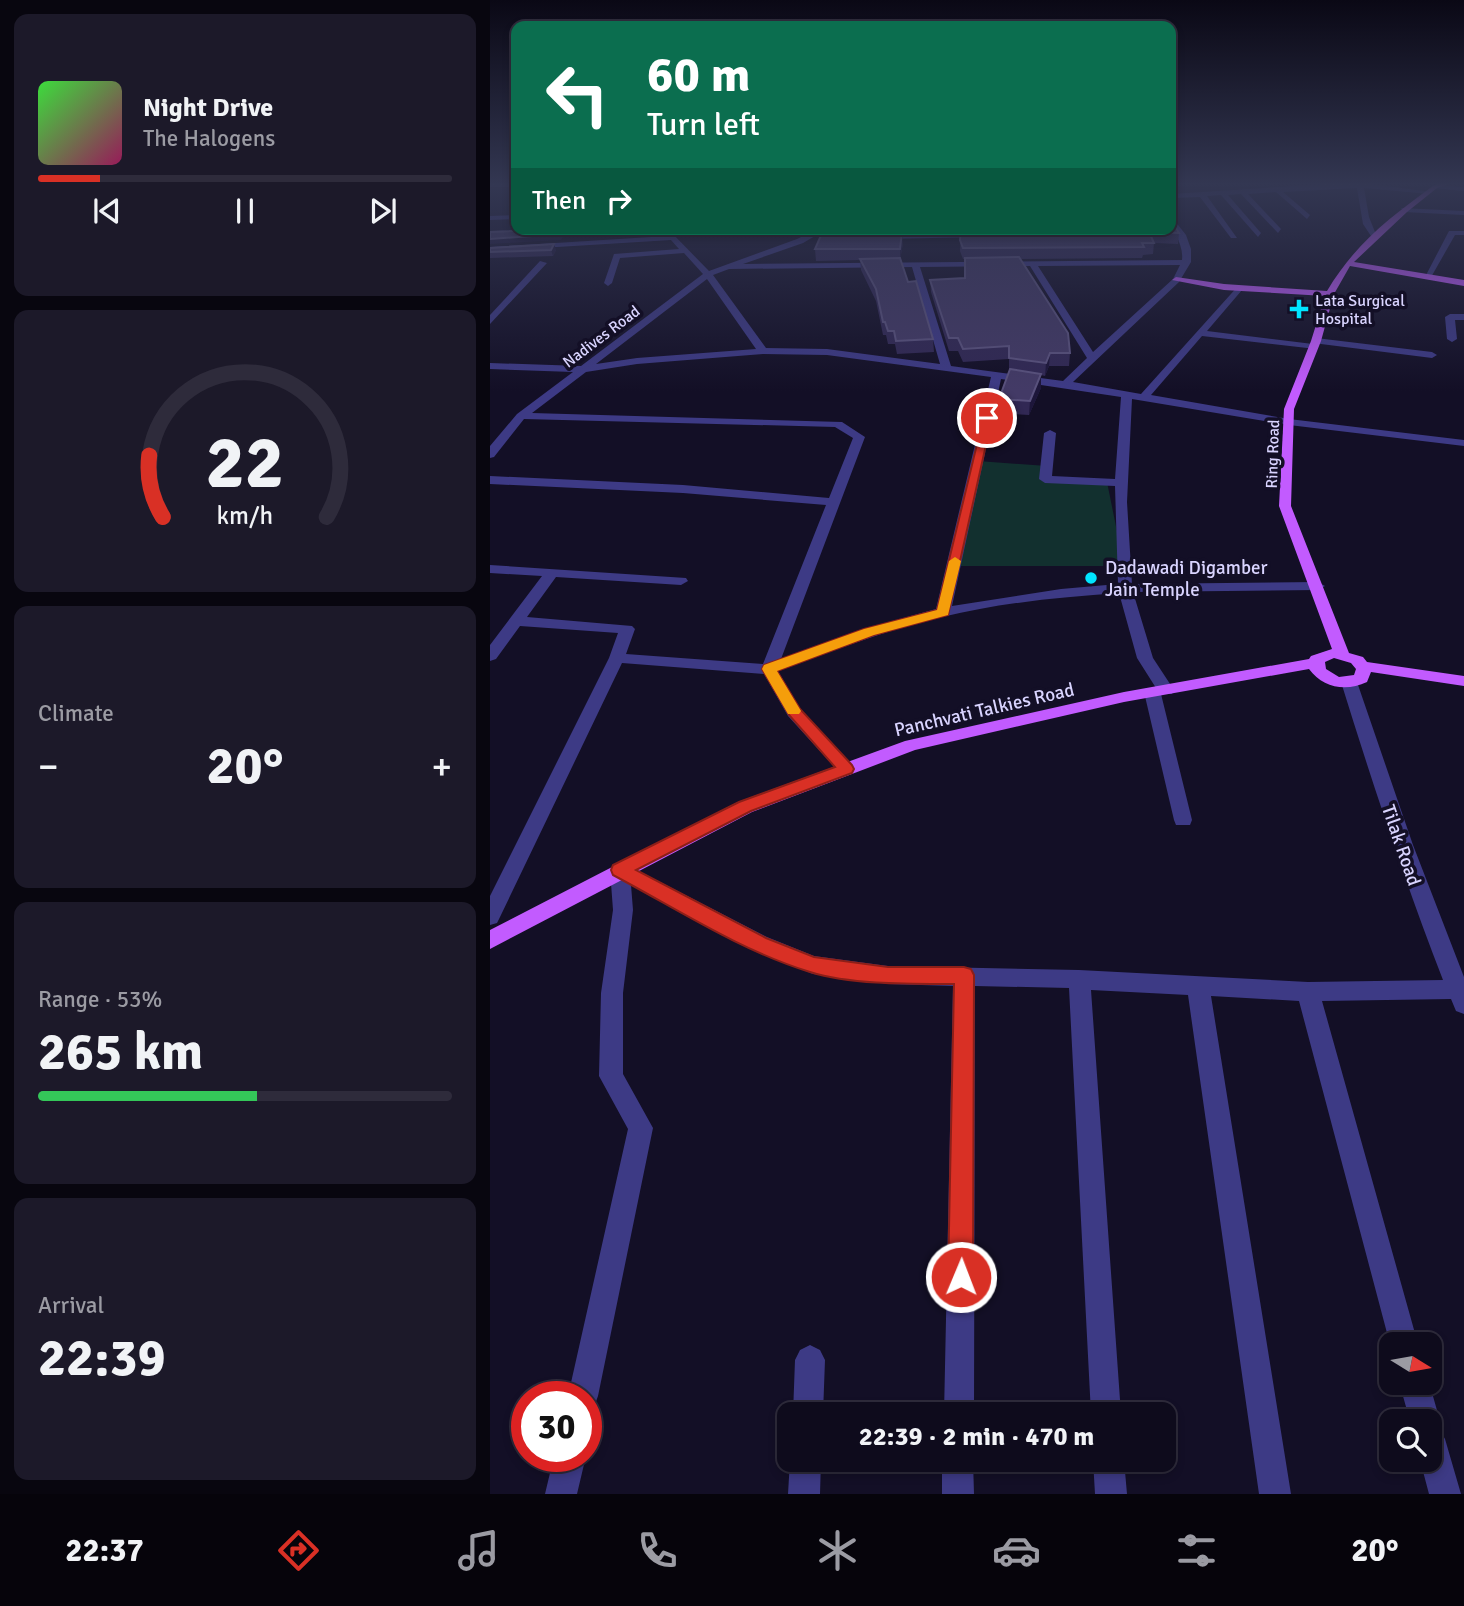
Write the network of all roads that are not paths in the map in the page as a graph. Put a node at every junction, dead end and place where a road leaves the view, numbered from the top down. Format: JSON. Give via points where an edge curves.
{"nodes":[{"id":1,"x":675,"y":252,"type":"edge"},
{"id":2,"x":686,"y":252,"type":"edge"},
{"id":3,"x":771,"y":252,"type":"edge"},
{"id":4,"x":1186,"y":252,"type":"edge"},
{"id":5,"x":1358,"y":252,"type":"edge"},
{"id":6,"x":1441,"y":252,"type":"edge"},
{"id":7,"x":1187,"y":262,"type":"junction"},
{"id":8,"x":543,"y":263,"type":"dead end"},
{"id":9,"x":1032,"y":263,"type":"junction"},
{"id":10,"x":1348,"y":263,"type":"junction"},
{"id":11,"x":915,"y":265,"type":"junction"},
{"id":12,"x":729,"y":267,"type":"junction"},
{"id":13,"x":708,"y":274,"type":"junction"},
{"id":14,"x":1427,"y":277,"type":"junction"},
{"id":15,"x":1176,"y":280,"type":"junction"},
{"id":16,"x":608,"y":283,"type":"dead end"},
{"id":17,"x":1464,"y":283,"type":"edge"},
{"id":18,"x":1239,"y":288,"type":"junction"},
{"id":19,"x":1330,"y":294,"type":"junction"},
{"id":20,"x":1464,"y":317,"type":"edge"},
{"id":21,"x":490,"y":321,"type":"edge"},
{"id":22,"x":1202,"y":333,"type":"junction"},
{"id":23,"x":1452,"y":339,"type":"dead end"},
{"id":24,"x":1315,"y":344,"type":"junction"},
{"id":25,"x":763,"y":351,"type":"junction"},
{"id":26,"x":1432,"y":355,"type":"dead end"},
{"id":27,"x":1092,"y":359,"type":"junction"},
{"id":28,"x":490,"y":366,"type":"edge"},
{"id":29,"x":946,"y":367,"type":"junction"},
{"id":30,"x":584,"y":369,"type":"junction"},
{"id":31,"x":997,"y":374,"type":"junction"},
{"id":32,"x":1065,"y":384,"type":"junction"},
{"id":33,"x":1128,"y":394,"type":"junction"},
{"id":34,"x":1144,"y":396,"type":"junction"},
{"id":35,"x":521,"y":416,"type":"junction"},
{"id":36,"x":1289,"y":422,"type":"junction"},
{"id":37,"x":1051,"y":433,"type":"dead end"},
{"id":38,"x":1464,"y":443,"type":"edge"},
{"id":39,"x":490,"y":454,"type":"edge"},
{"id":40,"x":490,"y":480,"type":"edge"},
{"id":41,"x":1121,"y":483,"type":"junction"},
{"id":42,"x":832,"y":502,"type":"junction"},
{"id":43,"x":490,"y":569,"type":"edge"},
{"id":44,"x":551,"y":573,"type":"junction"},
{"id":45,"x":681,"y":581,"type":"dead end"},
{"id":46,"x":1318,"y":586,"type":"junction"},
{"id":47,"x":1124,"y":588,"type":"junction"},
{"id":48,"x":943,"y":612,"type":"junction"},
{"id":49,"x":516,"y":621,"type":"junction"},
{"id":50,"x":1342,"y":654,"type":"junction"},
{"id":51,"x":490,"y":656,"type":"edge"},
{"id":52,"x":617,"y":658,"type":"junction"},
{"id":53,"x":1315,"y":663,"type":"junction"},
{"id":54,"x":1363,"y":666,"type":"junction"},
{"id":55,"x":769,"y":669,"type":"junction"},
{"id":56,"x":1464,"y":681,"type":"edge"},
{"id":57,"x":1349,"y":682,"type":"junction"},
{"id":58,"x":1159,"y":691,"type":"junction"},
{"id":59,"x":846,"y":769,"type":"junction"},
{"id":60,"x":1183,"y":820,"type":"dead end"},
{"id":61,"x":620,"y":870,"type":"junction"},
{"id":62,"x":490,"y":917,"type":"edge"},
{"id":63,"x":490,"y":940,"type":"edge"},
{"id":64,"x":964,"y":975,"type":"junction"},
{"id":65,"x":1079,"y":979,"type":"junction"},
{"id":66,"x":1198,"y":987,"type":"junction"},
{"id":67,"x":1308,"y":992,"type":"junction"},
{"id":68,"x":1461,"y":997,"type":"edge"},
{"id":69,"x":1401,"y":1332,"type":"edge"},
{"id":70,"x":810,"y":1360,"type":"dead end"},
{"id":71,"x":586,"y":1381,"type":"edge"},
{"id":72,"x":808,"y":1402,"type":"edge"},
{"id":73,"x":958,"y":1402,"type":"edge"},
{"id":74,"x":1105,"y":1402,"type":"edge"},
{"id":75,"x":566,"y":1472,"type":"edge"},
{"id":76,"x":805,"y":1472,"type":"edge"},
{"id":77,"x":958,"y":1472,"type":"edge"},
{"id":78,"x":1110,"y":1472,"type":"edge"},
{"id":79,"x":1439,"y":1472,"type":"edge"},
{"id":80,"x":561,"y":1494,"type":"edge"},
{"id":81,"x":804,"y":1494,"type":"edge"},
{"id":82,"x":958,"y":1494,"type":"edge"},
{"id":83,"x":1111,"y":1494,"type":"edge"},
{"id":84,"x":1275,"y":1494,"type":"edge"},
{"id":85,"x":1445,"y":1494,"type":"edge"}],
"edges":[{"from":1,"to":16,"type":"street","via":[[617,256]]},
{"from":2,"to":13,"type":"street"},
{"from":3,"to":12,"type":"street","name":"Nadives Road"},
{"from":4,"to":7,"type":"street"},
{"from":5,"to":10,"type":"main road"},
{"from":6,"to":14,"type":"street"},
{"from":7,"to":9,"type":"street"},
{"from":7,"to":15,"type":"street"},
{"from":8,"to":21,"type":"street"},
{"from":9,"to":11,"type":"street"},
{"from":9,"to":27,"type":"street"},
{"from":10,"to":14,"type":"main road"},
{"from":10,"to":19,"type":"main road"},
{"from":11,"to":12,"type":"street"},
{"from":11,"to":29,"type":"street"},
{"from":12,"to":13,"type":"street","name":"Nadives Road"},
{"from":13,"to":25,"type":"street"},
{"from":13,"to":30,"type":"street","name":"Nadives Road"},
{"from":14,"to":17,"type":"main road"},
{"from":15,"to":18,"type":"main road"},
{"from":15,"to":27,"type":"street"},
{"from":18,"to":19,"type":"main road"},
{"from":18,"to":22,"type":"street"},
{"from":19,"to":24,"type":"main road","name":"Ring Road"},
{"from":20,"to":23,"type":"street","via":[[1450,317]]},
{"from":22,"to":24,"type":"street"},
{"from":22,"to":34,"type":"street"},
{"from":24,"to":26,"type":"street"},
{"from":24,"to":36,"type":"main road","name":"Ring Road","via":[[1289,409]]},
{"from":25,"to":29,"type":"street","via":[[827,352]]},
{"from":25,"to":30,"type":"street"},
{"from":27,"to":32,"type":"street"},
{"from":28,"to":30,"type":"street"},
{"from":29,"to":31,"type":"street"},
{"from":30,"to":35,"type":"street","name":"Nadives Road"},
{"from":31,"to":32,"type":"street"},
{"from":31,"to":48,"type":"street"},
{"from":32,"to":33,"type":"street"},
{"from":33,"to":34,"type":"street"},
{"from":33,"to":41,"type":"street","via":[[1122,417]]},
{"from":34,"to":36,"type":"street"},
{"from":35,"to":39,"type":"street","name":"Nadives Road"},
{"from":35,"to":42,"type":"street","via":[[838,424],[859,437]]},
{"from":36,"to":38,"type":"street"},
{"from":36,"to":46,"type":"main road","name":"Ring Road","via":[[1285,506]]},
{"from":37,"to":41,"type":"street","via":[[1045,479]]},
{"from":40,"to":42,"type":"street"},
{"from":41,"to":47,"type":"street"},
{"from":42,"to":55,"type":"street"},
{"from":43,"to":44,"type":"street"},
{"from":44,"to":45,"type":"street"},
{"from":44,"to":49,"type":"street"},
{"from":46,"to":47,"type":"street"},
{"from":46,"to":50,"type":"main road","name":"Ring Road"},
{"from":47,"to":48,"type":"street"},
{"from":47,"to":58,"type":"street"},
{"from":48,"to":55,"type":"street","via":[[869,632]]},
{"from":49,"to":51,"type":"street"},
{"from":49,"to":52,"type":"street","via":[[627,629]]},
{"from":50,"to":53,"type":"main road","name":"Panchvati Talkies Road","via":[[1321,655]]},
{"from":50,"to":54,"type":"main road"},
{"from":52,"to":55,"type":"street"},
{"from":52,"to":62,"type":"street"},
{"from":53,"to":57,"type":"main road","via":[[1325,677]]},
{"from":53,"to":58,"type":"main road","name":"Panchvati Talkies Road"},
{"from":54,"to":56,"type":"main road"},
{"from":54,"to":57,"type":"main road","via":[[1362,678]]},
{"from":55,"to":59,"type":"street","via":[[794,712]]},
{"from":57,"to":68,"type":"street","name":"Tilak Road","via":[[1421,898]]},
{"from":58,"to":59,"type":"main road","name":"Panchvati Talkies Road","via":[[911,745]]},
{"from":58,"to":60,"type":"street"},
{"from":59,"to":61,"type":"main road","name":"Panchvati Talkies Road","via":[[745,807]]},
{"from":61,"to":63,"type":"main road","name":"Panchvati Talkies Road"},
{"from":61,"to":64,"type":"street","via":[[759,943],[813,965],[888,975]]},
{"from":61,"to":71,"type":"street","via":[[623,910],[612,993],[611,1076],[641,1128]]},
{"from":64,"to":65,"type":"street"},
{"from":64,"to":73,"type":"street"},
{"from":65,"to":66,"type":"street"},
{"from":65,"to":74,"type":"street"},
{"from":66,"to":67,"type":"street"},
{"from":66,"to":84,"type":"street"},
{"from":67,"to":68,"type":"street"},
{"from":67,"to":69,"type":"street"},
{"from":70,"to":72,"type":"street"},
{"from":75,"to":80,"type":"street"},
{"from":76,"to":81,"type":"street"},
{"from":77,"to":82,"type":"street"},
{"from":78,"to":83,"type":"street"},
{"from":79,"to":85,"type":"street"}]}
